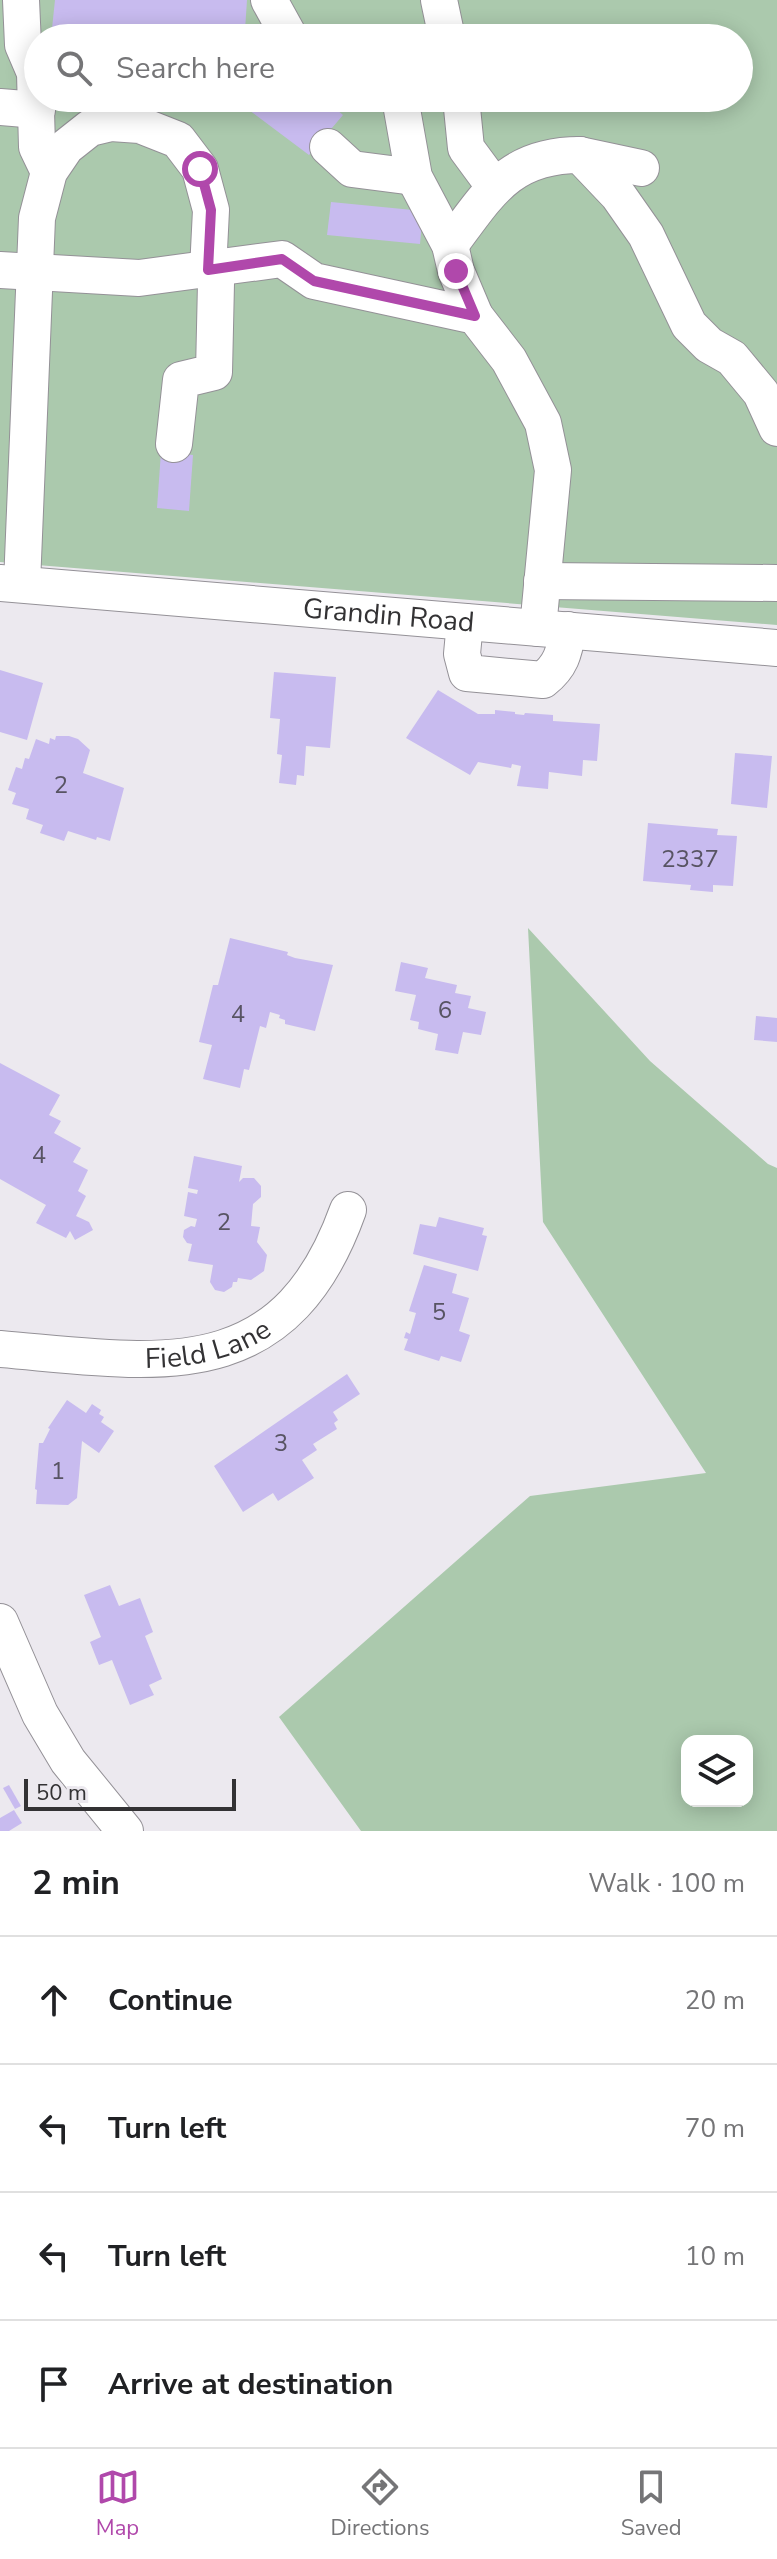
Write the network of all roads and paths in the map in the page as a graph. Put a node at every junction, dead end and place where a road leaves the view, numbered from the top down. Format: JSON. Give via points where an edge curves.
{"nodes":[{"id":1,"x":21,"y":0,"type":"edge"},
{"id":2,"x":269,"y":0,"type":"edge"},
{"id":3,"x":439,"y":0,"type":"edge"},
{"id":4,"x":282,"y":24,"type":"edge"},
{"id":5,"x":443,"y":24,"type":"edge"},
{"id":6,"x":24,"y":47,"type":"edge"},
{"id":7,"x":0,"y":107,"type":"edge"},
{"id":8,"x":24,"y":109,"type":"edge"},
{"id":9,"x":37,"y":112,"type":"edge"},
{"id":10,"x":402,"y":112,"type":"edge"},
{"id":11,"x":462,"y":112,"type":"edge"},
{"id":12,"x":328,"y":147,"type":"dead end"},
{"id":13,"x":580,"y":155,"type":"junction"},
{"id":14,"x":641,"y":168,"type":"dead end"},
{"id":15,"x":49,"y":172,"type":"junction"},
{"id":16,"x":414,"y":177,"type":"junction"},
{"id":17,"x":494,"y":186,"type":"junction"},
{"id":18,"x":450,"y":245,"type":"junction"},
{"id":19,"x":0,"y":270,"type":"edge"},
{"id":20,"x":208,"y":270,"type":"junction"},
{"id":21,"x":36,"y":271,"type":"junction"},
{"id":22,"x":475,"y":316,"type":"junction"},
{"id":23,"x":777,"y":428,"type":"edge"},
{"id":24,"x":174,"y":444,"type":"dead end"},
{"id":25,"x":542,"y":581,"type":"junction"},
{"id":26,"x":11,"y":583,"type":"edge"},
{"id":27,"x":777,"y":583,"type":"edge"},
{"id":28,"x":465,"y":622,"type":"junction"},
{"id":29,"x":553,"y":629,"type":"junction"},
{"id":30,"x":777,"y":648,"type":"edge"},
{"id":31,"x":348,"y":1210,"type":"dead end"},
{"id":32,"x":0,"y":1349,"type":"edge"},
{"id":33,"x":0,"y":1622,"type":"edge"},
{"id":34,"x":125,"y":1831,"type":"edge"}],
"edges":[{"from":1,"to":6,"type":"street"},
{"from":2,"to":4,"type":"street"},
{"from":3,"to":5,"type":"street"},
{"from":7,"to":8,"type":"street"},
{"from":9,"to":15,"type":"street","via":[[37,147]]},
{"from":10,"to":16,"type":"street"},
{"from":11,"to":17,"type":"street","via":[[466,148]]},
{"from":12,"to":16,"type":"street","via":[[352,169]]},
{"from":13,"to":14,"type":"street"},
{"from":13,"to":17,"type":"street","via":[[552,155]]},
{"from":13,"to":23,"type":"street","via":[[646,235],[689,325],[732,358],[761,393]]},
{"from":15,"to":20,"type":"street","via":[[66,147],[90,128],[140,125],[178,140],[200,169],[211,210]]},
{"from":15,"to":21,"type":"street","via":[[37,218]]},
{"from":16,"to":18,"type":"street"},
{"from":17,"to":18,"type":"street"},
{"from":18,"to":22,"type":"street"},
{"from":19,"to":21,"type":"street"},
{"from":20,"to":21,"type":"street","via":[[139,278]]},
{"from":20,"to":22,"type":"street","via":[[282,259],[314,281]]},
{"from":20,"to":24,"type":"street","via":[[216,283],[214,372],[181,380]]},
{"from":21,"to":26,"type":"street"},
{"from":22,"to":25,"type":"street","via":[[509,360],[543,423],[553,470]]},
{"from":25,"to":27,"type":"street"},
{"from":25,"to":29,"type":"street"},
{"from":26,"to":28,"type":"street","name":"Grandin Road"},
{"from":28,"to":29,"type":"street","name":"Grandin Road"},
{"from":28,"to":29,"type":"street","via":[[462,654],[467,673],[543,680],[563,656]]},
{"from":29,"to":30,"type":"street","name":"Grandin Road"},
{"from":31,"to":32,"type":"street","name":"Field Lane","via":[[317,1276],[295,1305],[268,1330],[227,1347],[144,1361]]},
{"from":33,"to":34,"type":"street","via":[[40,1714],[68,1761]]}]}
